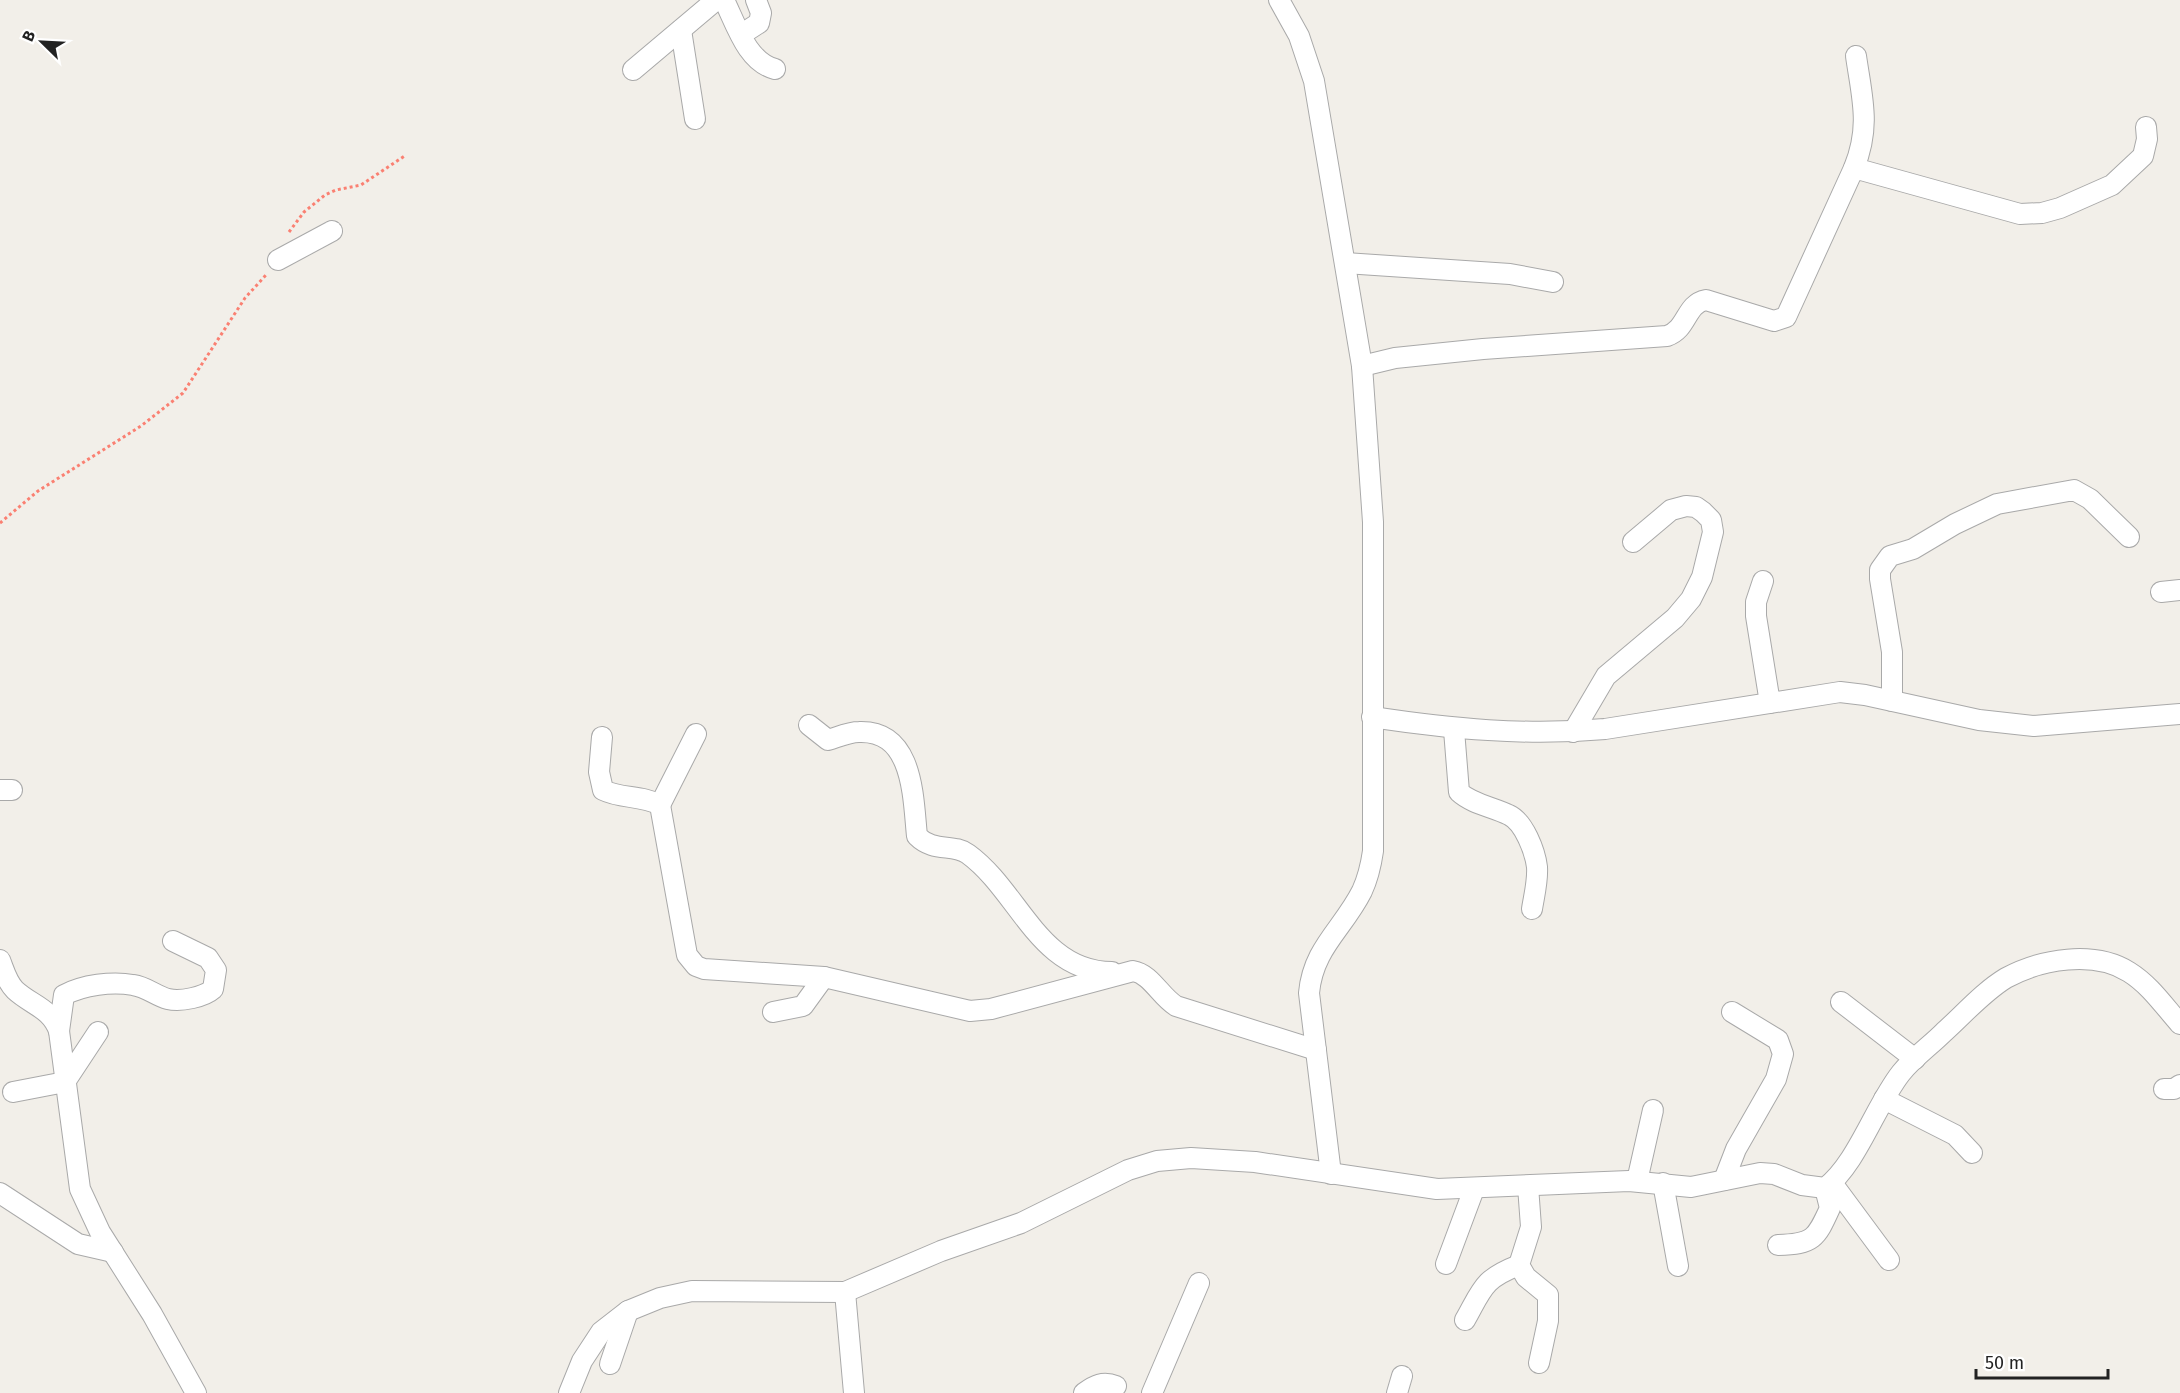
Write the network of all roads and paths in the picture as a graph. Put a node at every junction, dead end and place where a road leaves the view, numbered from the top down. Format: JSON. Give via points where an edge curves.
{"nodes":[{"id":1,"x":716,"y":0,"type":"edge"},
{"id":2,"x":724,"y":0,"type":"edge"},
{"id":3,"x":756,"y":0,"type":"edge"},
{"id":4,"x":1279,"y":0,"type":"edge"},
{"id":5,"x":681,"y":30,"type":"junction"},
{"id":6,"x":742,"y":34,"type":"junction"},
{"id":7,"x":1856,"y":56,"type":"dead end"},
{"id":8,"x":775,"y":69,"type":"dead end"},
{"id":9,"x":633,"y":70,"type":"dead end"},
{"id":10,"x":694,"y":119,"type":"dead end"},
{"id":11,"x":2146,"y":127,"type":"dead end"},
{"id":12,"x":406,"y":155,"type":"dead end"},
{"id":13,"x":1854,"y":168,"type":"junction"},
{"id":14,"x":332,"y":231,"type":"dead end"},
{"id":15,"x":278,"y":260,"type":"junction"},
{"id":16,"x":1345,"y":264,"type":"junction"},
{"id":17,"x":1553,"y":282,"type":"dead end"},
{"id":18,"x":1362,"y":366,"type":"junction"},
{"id":19,"x":0,"y":523,"type":"edge"},
{"id":20,"x":2128,"y":537,"type":"dead end"},
{"id":21,"x":1634,"y":542,"type":"dead end"},
{"id":22,"x":1763,"y":581,"type":"dead end"},
{"id":23,"x":1892,"y":701,"type":"junction"},
{"id":24,"x":1770,"y":703,"type":"junction"},
{"id":25,"x":2180,"y":714,"type":"edge"},
{"id":26,"x":1372,"y":717,"type":"junction"},
{"id":27,"x":809,"y":725,"type":"dead end"},
{"id":28,"x":1454,"y":730,"type":"junction"},
{"id":29,"x":1574,"y":732,"type":"junction"},
{"id":30,"x":696,"y":734,"type":"dead end"},
{"id":31,"x":602,"y":737,"type":"dead end"},
{"id":32,"x":660,"y":805,"type":"junction"},
{"id":33,"x":1532,"y":909,"type":"dead end"},
{"id":34,"x":172,"y":941,"type":"dead end"},
{"id":35,"x":0,"y":960,"type":"edge"},
{"id":36,"x":1133,"y":971,"type":"junction"},
{"id":37,"x":824,"y":977,"type":"junction"},
{"id":38,"x":1841,"y":1002,"type":"dead end"},
{"id":39,"x":773,"y":1012,"type":"dead end"},
{"id":40,"x":1732,"y":1012,"type":"dead end"},
{"id":41,"x":2180,"y":1024,"type":"edge"},
{"id":42,"x":59,"y":1031,"type":"junction"},
{"id":43,"x":98,"y":1032,"type":"dead end"},
{"id":44,"x":1316,"y":1050,"type":"junction"},
{"id":45,"x":1915,"y":1059,"type":"junction"},
{"id":46,"x":65,"y":1082,"type":"junction"},
{"id":47,"x":13,"y":1092,"type":"dead end"},
{"id":48,"x":1884,"y":1099,"type":"junction"},
{"id":49,"x":1653,"y":1110,"type":"dead end"},
{"id":50,"x":1972,"y":1153,"type":"dead end"},
{"id":51,"x":1331,"y":1174,"type":"junction"},
{"id":52,"x":1724,"y":1180,"type":"junction"},
{"id":53,"x":1637,"y":1181,"type":"junction"},
{"id":54,"x":1663,"y":1183,"type":"junction"},
{"id":55,"x":1829,"y":1185,"type":"junction"},
{"id":56,"x":1528,"y":1186,"type":"junction"},
{"id":57,"x":1474,"y":1189,"type":"junction"},
{"id":58,"x":0,"y":1193,"type":"edge"},
{"id":59,"x":1778,"y":1245,"type":"dead end"},
{"id":60,"x":113,"y":1252,"type":"junction"},
{"id":61,"x":1889,"y":1260,"type":"dead end"},
{"id":62,"x":1446,"y":1264,"type":"dead end"},
{"id":63,"x":1519,"y":1266,"type":"junction"},
{"id":64,"x":1678,"y":1266,"type":"dead end"},
{"id":65,"x":1199,"y":1283,"type":"dead end"},
{"id":66,"x":844,"y":1292,"type":"junction"},
{"id":67,"x":628,"y":1311,"type":"junction"},
{"id":68,"x":1466,"y":1320,"type":"dead end"},
{"id":69,"x":1539,"y":1363,"type":"dead end"},
{"id":70,"x":610,"y":1364,"type":"dead end"},
{"id":71,"x":1116,"y":1386,"type":"dead end"},
{"id":72,"x":196,"y":1393,"type":"edge"},
{"id":73,"x":569,"y":1393,"type":"edge"},
{"id":74,"x":854,"y":1393,"type":"edge"},
{"id":75,"x":1084,"y":1393,"type":"edge"},
{"id":76,"x":1152,"y":1393,"type":"edge"}],
"edges":[{"from":1,"to":5,"type":"street"},
{"from":2,"to":6,"type":"street"},
{"from":3,"to":6,"type":"street","via":[[761,13],[759,23]]},
{"from":4,"to":16,"type":"street","via":[[1299,36],[1314,81]]},
{"from":5,"to":9,"type":"street"},
{"from":5,"to":10,"type":"street"},
{"from":6,"to":8,"type":"street","via":[[753,56]]},
{"from":7,"to":13,"type":"street","via":[[1866,129]]},
{"from":11,"to":13,"type":"street","via":[[2143,156],[2112,185],[2042,213],[2020,214]]},
{"from":12,"to":15,"type":"path","via":[[361,186],[330,192],[304,212],[288,233]]},
{"from":13,"to":18,"type":"street","via":[[1782,320],[1774,321],[1706,300],[1693,306],[1677,332],[1667,336],[1472,350],[1395,358]]},
{"from":14,"to":15,"type":"street"},
{"from":15,"to":19,"type":"path","via":[[245,298],[183,393],[141,426],[38,491]]},
{"from":16,"to":17,"type":"street","via":[[1510,274]]},
{"from":16,"to":18,"type":"street"},
{"from":18,"to":26,"type":"street","via":[[1373,522]]},
{"from":20,"to":23,"type":"street","via":[[2090,499],[2074,490],[1997,504],[1913,549],[1890,556],[1880,579],[1892,652]]},
{"from":21,"to":29,"type":"street","via":[[1671,510],[1696,507],[1711,520],[1713,532],[1702,577],[1691,599],[1675,618],[1606,676]]},
{"from":22,"to":24,"type":"street","via":[[1756,616]]},
{"from":23,"to":24,"type":"street","via":[[1840,692]]},
{"from":23,"to":25,"type":"street","via":[[1979,720],[2034,726]]},
{"from":24,"to":29,"type":"street"},
{"from":26,"to":28,"type":"street"},
{"from":26,"to":44,"type":"street","via":[[1373,851],[1361,893],[1318,956],[1311,973],[1309,993]]},
{"from":27,"to":36,"type":"street","via":[[828,740],[859,732],[878,734],[898,747],[906,764],[917,837],[926,845],[965,851],[996,878],[1047,945],[1070,963],[1095,972]]},
{"from":28,"to":29,"type":"street"},
{"from":28,"to":33,"type":"street","via":[[1459,792],[1518,820],[1522,828],[1537,866]]},
{"from":30,"to":32,"type":"street"},
{"from":31,"to":32,"type":"street","via":[[603,790],[615,796],[649,799]]},
{"from":32,"to":37,"type":"street","via":[[691,961],[704,969]]},
{"from":34,"to":42,"type":"street","via":[[208,958],[216,970],[213,989],[207,994],[166,999],[132,984],[76,989],[64,995]]},
{"from":35,"to":42,"type":"street","via":[[8,982],[49,1013]]},
{"from":36,"to":37,"type":"street","via":[[991,1009],[970,1011]]},
{"from":36,"to":44,"type":"street","via":[[1147,978],[1176,1006]]},
{"from":37,"to":39,"type":"street","via":[[803,1006]]},
{"from":38,"to":45,"type":"street"},
{"from":40,"to":52,"type":"street","via":[[1778,1040],[1783,1054],[1776,1079],[1736,1149]]},
{"from":41,"to":45,"type":"street","via":[[2148,986],[2128,971],[2104,962],[2072,958],[2042,964],[2007,978]]},
{"from":42,"to":46,"type":"street"},
{"from":43,"to":46,"type":"street"},
{"from":44,"to":51,"type":"street"},
{"from":45,"to":48,"type":"street"},
{"from":46,"to":47,"type":"street"},
{"from":46,"to":60,"type":"street","via":[[80,1189]]},
{"from":48,"to":50,"type":"street","via":[[1955,1135]]},
{"from":48,"to":55,"type":"street","via":[[1843,1169]]},
{"from":49,"to":53,"type":"street"},
{"from":51,"to":57,"type":"street","via":[[1437,1189]]},
{"from":51,"to":66,"type":"street","via":[[1244,1161],[1157,1161],[1128,1170],[1020,1223]]},
{"from":52,"to":54,"type":"street","via":[[1691,1187]]},
{"from":52,"to":55,"type":"street","via":[[1760,1173],[1802,1185]]},
{"from":53,"to":54,"type":"street"},
{"from":53,"to":56,"type":"street"},
{"from":54,"to":64,"type":"street"},
{"from":55,"to":59,"type":"street","via":[[1830,1208],[1814,1238],[1803,1244]]},
{"from":55,"to":61,"type":"street"},
{"from":56,"to":57,"type":"street"},
{"from":56,"to":63,"type":"street","via":[[1531,1227]]},
{"from":57,"to":62,"type":"street"},
{"from":58,"to":60,"type":"street","via":[[78,1244]]},
{"from":60,"to":72,"type":"street"},
{"from":63,"to":68,"type":"street","via":[[1489,1280]]},
{"from":63,"to":69,"type":"street","via":[[1548,1295],[1548,1321]]},
{"from":65,"to":76,"type":"street"},
{"from":66,"to":67,"type":"street","via":[[692,1291]]},
{"from":66,"to":74,"type":"street"},
{"from":67,"to":70,"type":"street"},
{"from":67,"to":73,"type":"street","via":[[601,1332],[582,1361]]},
{"from":71,"to":75,"type":"street","via":[[1094,1385]]}]}
